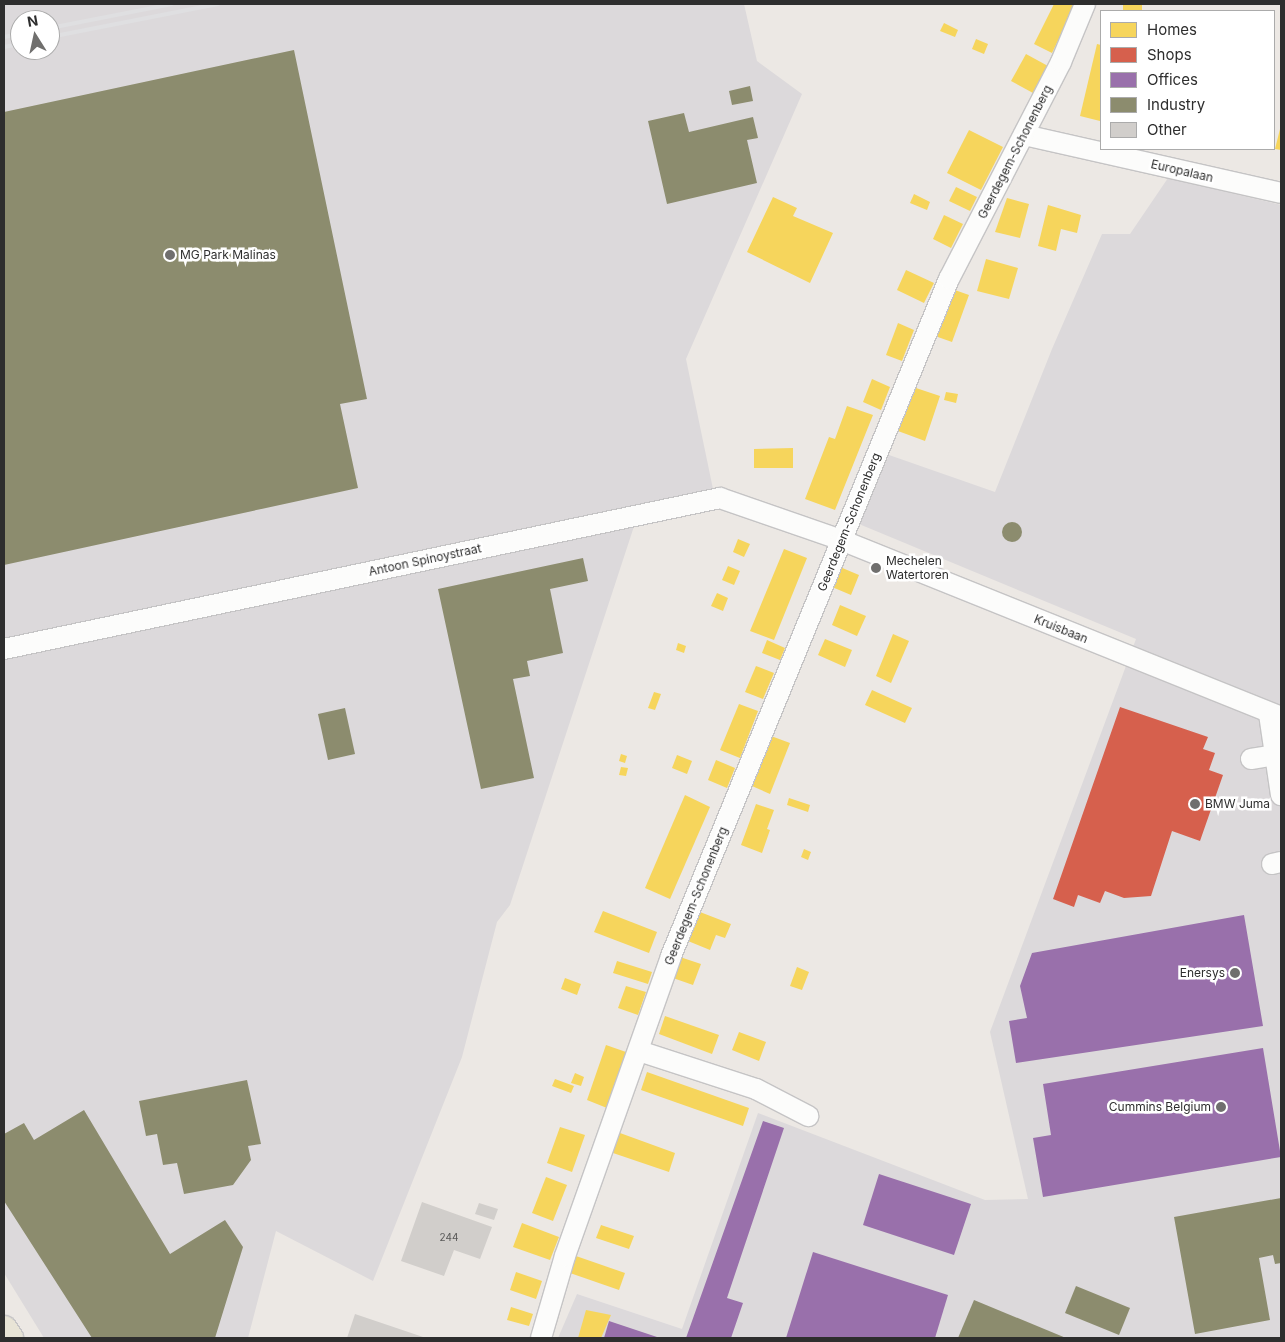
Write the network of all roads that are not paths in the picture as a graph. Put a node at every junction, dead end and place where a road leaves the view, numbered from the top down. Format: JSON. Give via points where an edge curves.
{"nodes":[{"id":1,"x":1085,"y":4,"type":"edge"},
{"id":2,"x":1024,"y":135,"type":"junction"},
{"id":3,"x":1281,"y":193,"type":"edge"},
{"id":4,"x":841,"y":540,"type":"junction"},
{"id":5,"x":4,"y":649,"type":"edge"},
{"id":6,"x":1275,"y":715,"type":"edge"},
{"id":7,"x":1275,"y":755,"type":"junction"},
{"id":8,"x":1251,"y":759,"type":"dead end"},
{"id":9,"x":1281,"y":795,"type":"edge"},
{"id":10,"x":639,"y":1051,"type":"junction"},
{"id":11,"x":808,"y":1116,"type":"dead end"},
{"id":12,"x":4,"y":1329,"type":"edge"},
{"id":13,"x":10,"y":1338,"type":"edge"},
{"id":14,"x":541,"y":1338,"type":"edge"}],
"edges":[{"from":1,"to":2,"type":"street","name":"Geerdegem-Schonenberg","via":[[1061,62]]},
{"from":2,"to":3,"type":"street","name":"Europalaan"},
{"from":2,"to":4,"type":"street","name":"Geerdegem-Schonenberg","via":[[949,279]]},
{"from":4,"to":5,"type":"street","name":"Antoon Spinoystraat","via":[[720,498]]},
{"from":4,"to":6,"type":"street","name":"Kruisbaan"},
{"from":4,"to":10,"type":"street","name":"Geerdegem-Schonenberg","via":[[671,956]]},
{"from":6,"to":7,"type":"street"},
{"from":7,"to":8,"type":"street"},
{"from":7,"to":9,"type":"street"},
{"from":10,"to":11,"type":"street","via":[[756,1089]]},
{"from":10,"to":14,"type":"street","name":"Geerdegem-Schonenberg","via":[[564,1256]]},
{"from":12,"to":13,"type":"main road"}]}
